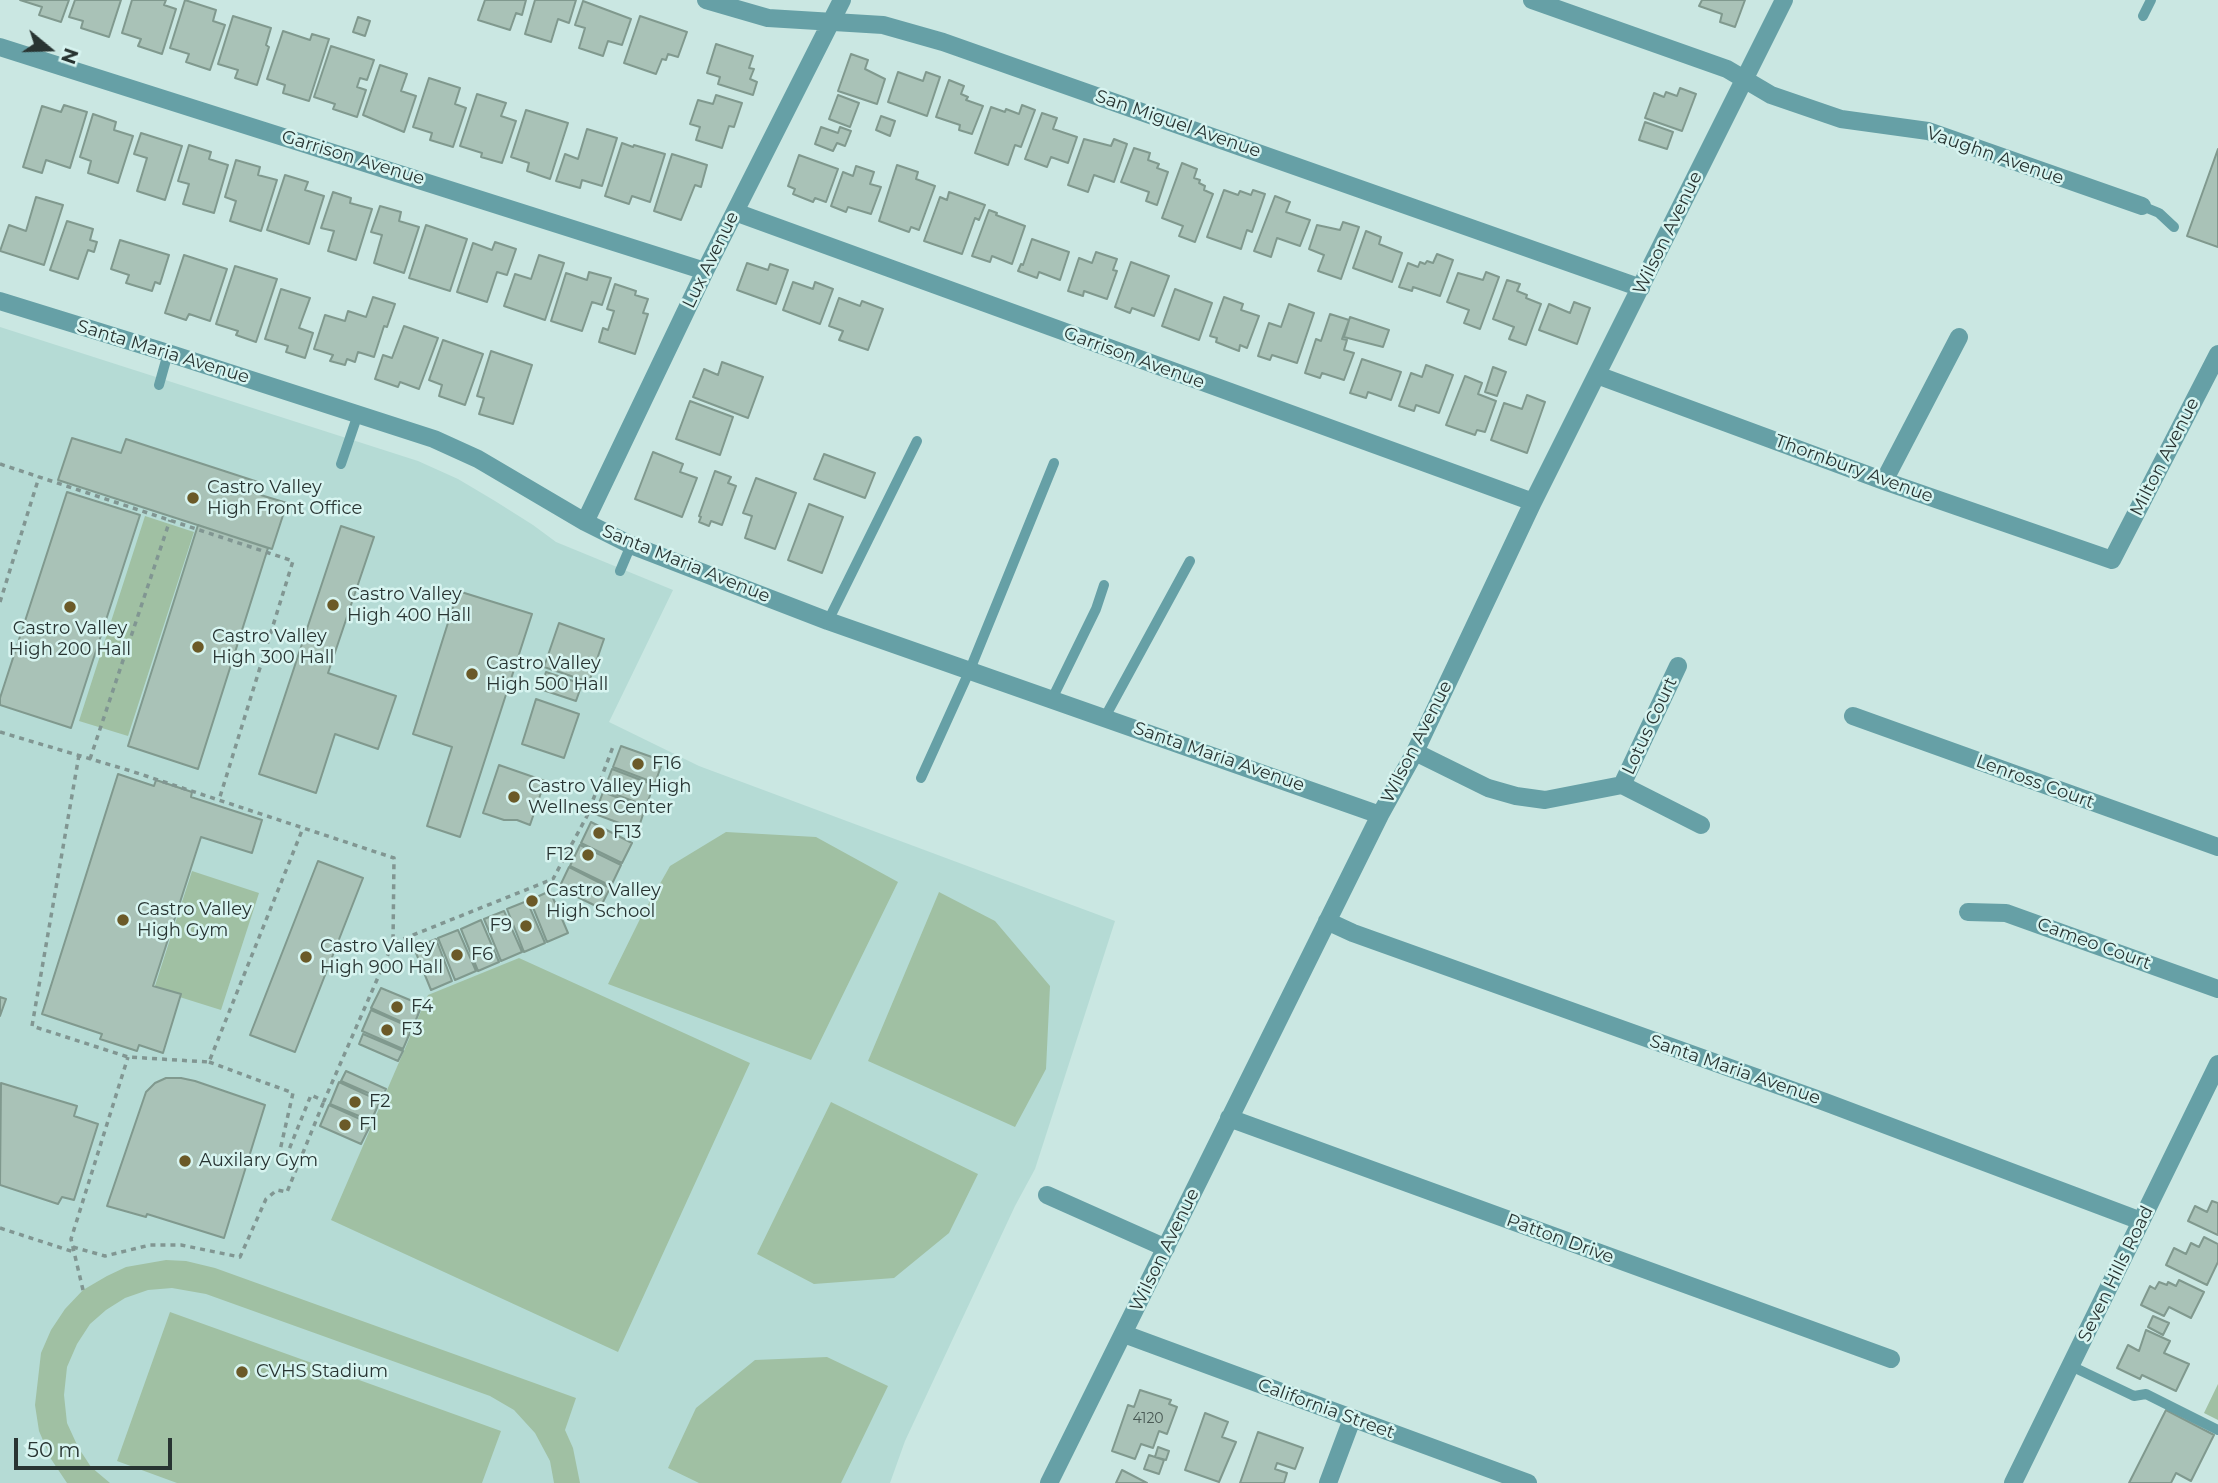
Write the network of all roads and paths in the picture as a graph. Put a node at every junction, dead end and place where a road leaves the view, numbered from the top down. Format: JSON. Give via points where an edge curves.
{"nodes":[{"id":1,"x":706,"y":0,"type":"edge"},
{"id":2,"x":842,"y":0,"type":"edge"},
{"id":3,"x":1532,"y":0,"type":"edge"},
{"id":4,"x":1784,"y":0,"type":"edge"},
{"id":5,"x":2151,"y":0,"type":"edge"},
{"id":6,"x":2143,"y":16,"type":"dead end"},
{"id":7,"x":831,"y":21,"type":"junction"},
{"id":8,"x":0,"y":47,"type":"edge"},
{"id":9,"x":1745,"y":79,"type":"junction"},
{"id":10,"x":2142,"y":206,"type":"joint"},
{"id":11,"x":735,"y":212,"type":"junction"},
{"id":12,"x":2174,"y":227,"type":"dead end"},
{"id":13,"x":705,"y":271,"type":"junction"},
{"id":14,"x":1641,"y":288,"type":"junction"},
{"id":15,"x":0,"y":301,"type":"edge"},
{"id":16,"x":1959,"y":337,"type":"dead end"},
{"id":17,"x":168,"y":352,"type":"junction"},
{"id":18,"x":2218,"y":354,"type":"edge"},
{"id":19,"x":1597,"y":375,"type":"junction"},
{"id":20,"x":159,"y":385,"type":"dead end"},
{"id":21,"x":358,"y":414,"type":"junction"},
{"id":22,"x":917,"y":441,"type":"dead end"},
{"id":23,"x":1054,"y":463,"type":"dead end"},
{"id":24,"x":0,"y":464,"type":"edge"},
{"id":25,"x":341,"y":464,"type":"dead end"},
{"id":26,"x":39,"y":477,"type":"junction"},
{"id":27,"x":1884,"y":481,"type":"junction"},
{"id":28,"x":1533,"y":502,"type":"junction"},
{"id":29,"x":170,"y":520,"type":"junction"},
{"id":30,"x":585,"y":522,"type":"junction"},
{"id":31,"x":631,"y":545,"type":"junction"},
{"id":32,"x":2112,"y":560,"type":"joint"},
{"id":33,"x":1190,"y":561,"type":"dead end"},
{"id":34,"x":620,"y":571,"type":"dead end"},
{"id":35,"x":1104,"y":585,"type":"dead end"},
{"id":36,"x":0,"y":602,"type":"edge"},
{"id":37,"x":828,"y":621,"type":"junction"},
{"id":38,"x":1678,"y":666,"type":"dead end"},
{"id":39,"x":969,"y":672,"type":"junction"},
{"id":40,"x":1052,"y":699,"type":"junction"},
{"id":41,"x":1853,"y":716,"type":"dead end"},
{"id":42,"x":1105,"y":717,"type":"junction"},
{"id":43,"x":0,"y":732,"type":"edge"},
{"id":44,"x":614,"y":744,"type":"dead end"},
{"id":45,"x":1415,"y":752,"type":"junction"},
{"id":46,"x":79,"y":755,"type":"junction"},
{"id":47,"x":90,"y":759,"type":"junction"},
{"id":48,"x":921,"y":778,"type":"dead end"},
{"id":49,"x":1622,"y":785,"type":"junction"},
{"id":50,"x":219,"y":800,"type":"junction"},
{"id":51,"x":1380,"y":815,"type":"junction"},
{"id":52,"x":1701,"y":825,"type":"dead end"},
{"id":53,"x":303,"y":828,"type":"junction"},
{"id":54,"x":2218,"y":847,"type":"edge"},
{"id":55,"x":1968,"y":912,"type":"dead end"},
{"id":56,"x":1327,"y":921,"type":"junction"},
{"id":57,"x":393,"y":943,"type":"junction"},
{"id":58,"x":2218,"y":989,"type":"edge"},
{"id":59,"x":128,"y":1057,"type":"junction"},
{"id":60,"x":209,"y":1062,"type":"junction"},
{"id":61,"x":2218,"y":1064,"type":"edge"},
{"id":62,"x":324,"y":1101,"type":"junction"},
{"id":63,"x":1229,"y":1118,"type":"junction"},
{"id":64,"x":1047,"y":1195,"type":"dead end"},
{"id":65,"x":2141,"y":1222,"type":"junction"},
{"id":66,"x":0,"y":1228,"type":"edge"},
{"id":67,"x":1166,"y":1248,"type":"junction"},
{"id":68,"x":73,"y":1249,"type":"junction"},
{"id":69,"x":83,"y":1290,"type":"dead end"},
{"id":70,"x":1124,"y":1334,"type":"junction"},
{"id":71,"x":1891,"y":1359,"type":"dead end"},
{"id":72,"x":2071,"y":1366,"type":"junction"},
{"id":73,"x":1352,"y":1419,"type":"junction"},
{"id":74,"x":2218,"y":1430,"type":"edge"},
{"id":75,"x":1049,"y":1483,"type":"edge"},
{"id":76,"x":1328,"y":1483,"type":"edge"},
{"id":77,"x":1528,"y":1483,"type":"edge"},
{"id":78,"x":2014,"y":1483,"type":"edge"}],
"edges":[{"from":1,"to":7,"type":"street","name":"San Miguel Avenue","via":[[768,18]]},
{"from":2,"to":7,"type":"street","name":"Lux Avenue"},
{"from":3,"to":9,"type":"street","name":"Vaughn Avenue"},
{"from":4,"to":9,"type":"street","name":"Wilson Avenue"},
{"from":5,"to":6,"type":"lane"},
{"from":7,"to":11,"type":"street","name":"Lux Avenue"},
{"from":7,"to":14,"type":"street","name":"San Miguel Avenue","via":[[883,25],[943,42]]},
{"from":8,"to":13,"type":"street","name":"Garrison Avenue"},
{"from":9,"to":10,"type":"street","name":"Vaughn Avenue","via":[[1771,95],[1841,119],[1928,131]]},
{"from":9,"to":14,"type":"street","name":"Wilson Avenue"},
{"from":10,"to":12,"type":"lane"},
{"from":11,"to":13,"type":"street","name":"Lux Avenue"},
{"from":11,"to":28,"type":"street","name":"Garrison Avenue"},
{"from":13,"to":30,"type":"street","name":"Lux Avenue"},
{"from":14,"to":19,"type":"street","name":"Wilson Avenue"},
{"from":15,"to":17,"type":"street","name":"Santa Maria Avenue"},
{"from":16,"to":27,"type":"street"},
{"from":17,"to":20,"type":"lane"},
{"from":17,"to":21,"type":"street","name":"Santa Maria Avenue"},
{"from":18,"to":32,"type":"street","name":"Milton Avenue"},
{"from":19,"to":27,"type":"street","name":"Thornbury Avenue"},
{"from":19,"to":28,"type":"street","name":"Wilson Avenue"},
{"from":21,"to":25,"type":"lane"},
{"from":21,"to":30,"type":"street","name":"Santa Maria Avenue","via":[[478,459]]},
{"from":22,"to":37,"type":"lane"},
{"from":23,"to":39,"type":"lane"},
{"from":24,"to":26,"type":"path"},
{"from":26,"to":29,"type":"path"},
{"from":26,"to":36,"type":"path"},
{"from":27,"to":32,"type":"street","name":"Thornbury Avenue"},
{"from":28,"to":45,"type":"street","name":"Wilson Avenue"},
{"from":29,"to":47,"type":"path"},
{"from":29,"to":50,"type":"path","via":[[293,561]]},
{"from":30,"to":31,"type":"street","name":"Santa Maria Avenue"},
{"from":31,"to":34,"type":"lane"},
{"from":31,"to":37,"type":"street","name":"Santa Maria Avenue"},
{"from":33,"to":42,"type":"lane"},
{"from":35,"to":40,"type":"lane"},
{"from":37,"to":39,"type":"street","name":"Santa Maria Avenue"},
{"from":38,"to":49,"type":"street","name":"Lotus Court"},
{"from":39,"to":40,"type":"street","name":"Santa Maria Avenue"},
{"from":39,"to":48,"type":"lane"},
{"from":40,"to":42,"type":"street","name":"Santa Maria Avenue"},
{"from":41,"to":54,"type":"street","name":"Lenross Court"},
{"from":42,"to":51,"type":"street","name":"Santa Maria Avenue"},
{"from":43,"to":46,"type":"path"},
{"from":44,"to":57,"type":"path","via":[[587,816],[553,879]]},
{"from":45,"to":49,"type":"street","via":[[1488,788],[1516,796],[1545,800]]},
{"from":45,"to":51,"type":"street","name":"Wilson Avenue"},
{"from":46,"to":47,"type":"path"},
{"from":46,"to":59,"type":"path","via":[[32,1027]]},
{"from":47,"to":50,"type":"path"},
{"from":49,"to":52,"type":"street"},
{"from":50,"to":53,"type":"path"},
{"from":51,"to":56,"type":"street","name":"Wilson Avenue"},
{"from":53,"to":57,"type":"path","via":[[394,858]]},
{"from":53,"to":60,"type":"path"},
{"from":55,"to":58,"type":"street","name":"Cameo Court","via":[[2006,912]]},
{"from":56,"to":63,"type":"street","name":"Wilson Avenue"},
{"from":56,"to":65,"type":"street","name":"Santa Maria Avenue"},
{"from":57,"to":62,"type":"path"},
{"from":59,"to":60,"type":"path"},
{"from":59,"to":68,"type":"path","via":[[71,1239]]},
{"from":60,"to":62,"type":"path","via":[[293,1093],[279,1155],[286,1157],[311,1095]]},
{"from":61,"to":65,"type":"street","name":"Seven Hills Road"},
{"from":62,"to":68,"type":"path","via":[[287,1192],[277,1190],[266,1199],[240,1257],[181,1245],[150,1245],[105,1256]]},
{"from":63,"to":67,"type":"street","name":"Wilson Avenue"},
{"from":63,"to":71,"type":"street","name":"Patton Drive"},
{"from":64,"to":67,"type":"street"},
{"from":65,"to":72,"type":"street","name":"Seven Hills Road"},
{"from":66,"to":68,"type":"path"},
{"from":67,"to":70,"type":"street","name":"Wilson Avenue"},
{"from":68,"to":69,"type":"path"},
{"from":70,"to":73,"type":"street","name":"California Street"},
{"from":70,"to":75,"type":"street","name":"Wilson Avenue"},
{"from":72,"to":74,"type":"lane","via":[[2134,1396],[2146,1394]]},
{"from":72,"to":78,"type":"street","name":"Seven Hills Road"},
{"from":73,"to":76,"type":"street"},
{"from":73,"to":77,"type":"street","name":"California Street"}]}
